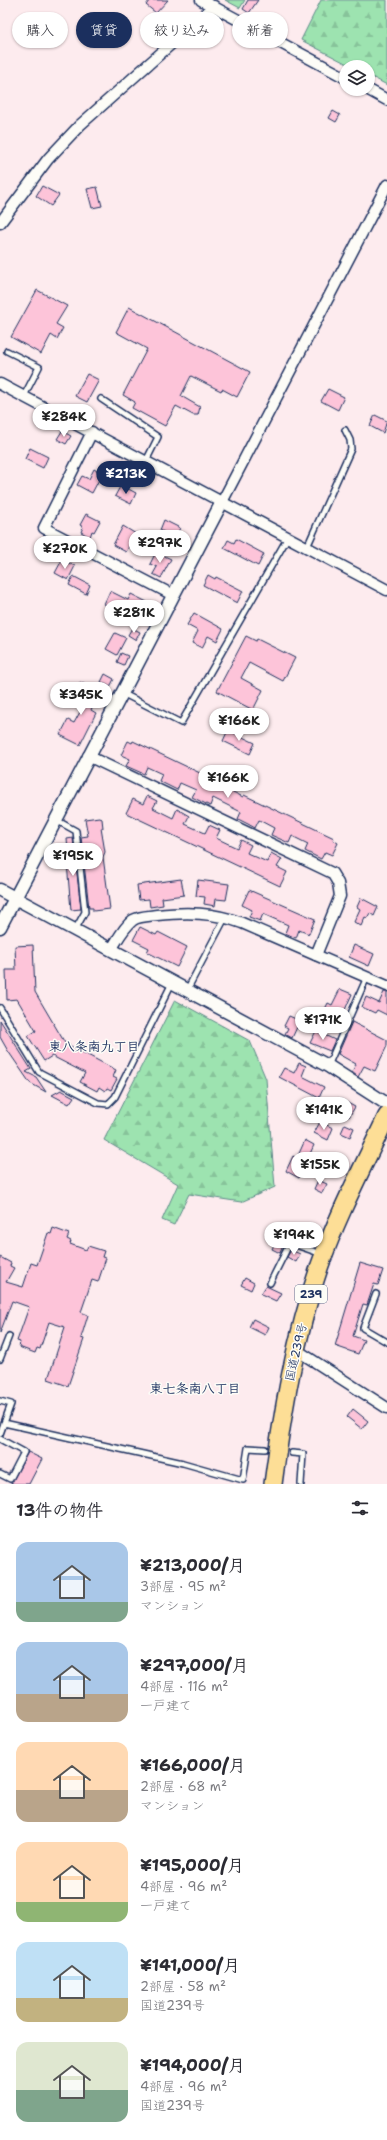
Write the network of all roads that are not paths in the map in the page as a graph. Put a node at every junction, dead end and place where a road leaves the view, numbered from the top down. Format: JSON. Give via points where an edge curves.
{"nodes":[{"id":1,"x":201,"y":0,"type":"edge"},
{"id":2,"x":214,"y":6,"type":"junction"},
{"id":3,"x":339,"y":74,"type":"edge"},
{"id":4,"x":375,"y":93,"type":"edge"},
{"id":5,"x":387,"y":100,"type":"edge"},
{"id":6,"x":387,"y":185,"type":"edge"},
{"id":7,"x":0,"y":223,"type":"edge"},
{"id":8,"x":7,"y":351,"type":"dead end"},
{"id":9,"x":0,"y":384,"type":"edge"},
{"id":10,"x":24,"y":396,"type":"junction"},
{"id":11,"x":101,"y":399,"type":"dead end"},
{"id":12,"x":345,"y":430,"type":"dead end"},
{"id":13,"x":92,"y":432,"type":"junction"},
{"id":14,"x":146,"y":461,"type":"junction"},
{"id":15,"x":222,"y":502,"type":"junction"},
{"id":16,"x":288,"y":537,"type":"junction"},
{"id":17,"x":307,"y":547,"type":"junction"},
{"id":18,"x":387,"y":589,"type":"edge"},
{"id":19,"x":173,"y":595,"type":"junction"},
{"id":20,"x":122,"y":693,"type":"junction"},
{"id":21,"x":88,"y":756,"type":"junction"},
{"id":22,"x":56,"y":820,"type":"junction"},
{"id":23,"x":0,"y":890,"type":"edge"},
{"id":24,"x":15,"y":898,"type":"junction"},
{"id":25,"x":225,"y":917,"type":"junction"},
{"id":26,"x":0,"y":927,"type":"edge"},
{"id":27,"x":75,"y":930,"type":"junction"},
{"id":28,"x":111,"y":950,"type":"junction"},
{"id":29,"x":316,"y":956,"type":"junction"},
{"id":30,"x":367,"y":977,"type":"junction"},
{"id":31,"x":172,"y":984,"type":"junction"},
{"id":32,"x":387,"y":986,"type":"edge"},
{"id":33,"x":186,"y":991,"type":"junction"},
{"id":34,"x":0,"y":1008,"type":"edge"},
{"id":35,"x":328,"y":1066,"type":"junction"},
{"id":36,"x":387,"y":1104,"type":"edge"},
{"id":37,"x":387,"y":1116,"type":"edge"},
{"id":38,"x":324,"y":1254,"type":"junction"},
{"id":39,"x":270,"y":1283,"type":"dead end"},
{"id":40,"x":376,"y":1294,"type":"dead end"},
{"id":41,"x":9,"y":1336,"type":"dead end"},
{"id":42,"x":387,"y":1342,"type":"edge"},
{"id":43,"x":295,"y":1349,"type":"junction"},
{"id":44,"x":0,"y":1360,"type":"edge"},
{"id":45,"x":0,"y":1401,"type":"edge"},
{"id":46,"x":387,"y":1408,"type":"edge"},
{"id":47,"x":4,"y":1423,"type":"junction"},
{"id":48,"x":0,"y":1434,"type":"edge"},
{"id":49,"x":0,"y":1439,"type":"edge"},
{"id":50,"x":265,"y":1449,"type":"dead end"},
{"id":51,"x":292,"y":1453,"type":"dead end"},
{"id":52,"x":0,"y":1474,"type":"edge"},
{"id":53,"x":273,"y":1484,"type":"edge"},
{"id":54,"x":301,"y":1484,"type":"edge"}],
"edges":[{"from":1,"to":2,"type":"street"},
{"from":2,"to":3,"type":"street"},
{"from":2,"to":7,"type":"street","via":[[80,125],[48,159]]},
{"from":4,"to":5,"type":"street"},
{"from":6,"to":15,"type":"street"},
{"from":8,"to":10,"type":"lane","via":[[39,367]]},
{"from":9,"to":10,"type":"street"},
{"from":10,"to":13,"type":"street"},
{"from":11,"to":14,"type":"lane","via":[[158,437]]},
{"from":12,"to":17,"type":"lane","via":[[352,449]]},
{"from":13,"to":14,"type":"street"},
{"from":13,"to":19,"type":"street","via":[[44,528]]},
{"from":14,"to":15,"type":"street"},
{"from":15,"to":16,"type":"street"},
{"from":15,"to":19,"type":"street"},
{"from":16,"to":17,"type":"street"},
{"from":16,"to":20,"type":"lane","via":[[181,723]]},
{"from":17,"to":18,"type":"street"},
{"from":19,"to":20,"type":"street"},
{"from":20,"to":21,"type":"street"},
{"from":21,"to":22,"type":"street"},
{"from":21,"to":29,"type":"street","via":[[332,873],[338,883],[340,896]]},
{"from":22,"to":24,"type":"street"},
{"from":22,"to":27,"type":"lane","via":[[76,831],[84,912]]},
{"from":23,"to":24,"type":"street"},
{"from":24,"to":26,"type":"street"},
{"from":24,"to":27,"type":"street"},
{"from":25,"to":28,"type":"street","via":[[199,912],[134,919],[124,929]]},
{"from":25,"to":29,"type":"street"},
{"from":25,"to":33,"type":"lane"},
{"from":27,"to":28,"type":"street"},
{"from":28,"to":31,"type":"street"},
{"from":29,"to":30,"type":"street"},
{"from":30,"to":32,"type":"street"},
{"from":30,"to":35,"type":"lane"},
{"from":31,"to":33,"type":"street"},
{"from":31,"to":34,"type":"lane","via":[[115,1098],[108,1104],[98,1103],[39,1072]]},
{"from":33,"to":35,"type":"street"},
{"from":35,"to":36,"type":"street"},
{"from":37,"to":38,"type":"highway","name":"国道239号","number":"239"},
{"from":38,"to":39,"type":"lane","via":[[290,1243]]},
{"from":38,"to":43,"type":"highway","name":"国道239号","number":"239"},
{"from":40,"to":42,"type":"lane","via":[[363,1328]]},
{"from":41,"to":44,"type":"lane"},
{"from":43,"to":46,"type":"street"},
{"from":43,"to":53,"type":"highway","name":"国道239号","number":"239","via":[[285,1397]]},
{"from":45,"to":47,"type":"lane","via":[[11,1404]]},
{"from":47,"to":48,"type":"lane"},
{"from":47,"to":50,"type":"lane","via":[[183,1463],[243,1480],[248,1448]]},
{"from":49,"to":52,"type":"lane","via":[[24,1452],[10,1478]]},
{"from":51,"to":54,"type":"lane","via":[[303,1454]]}]}
